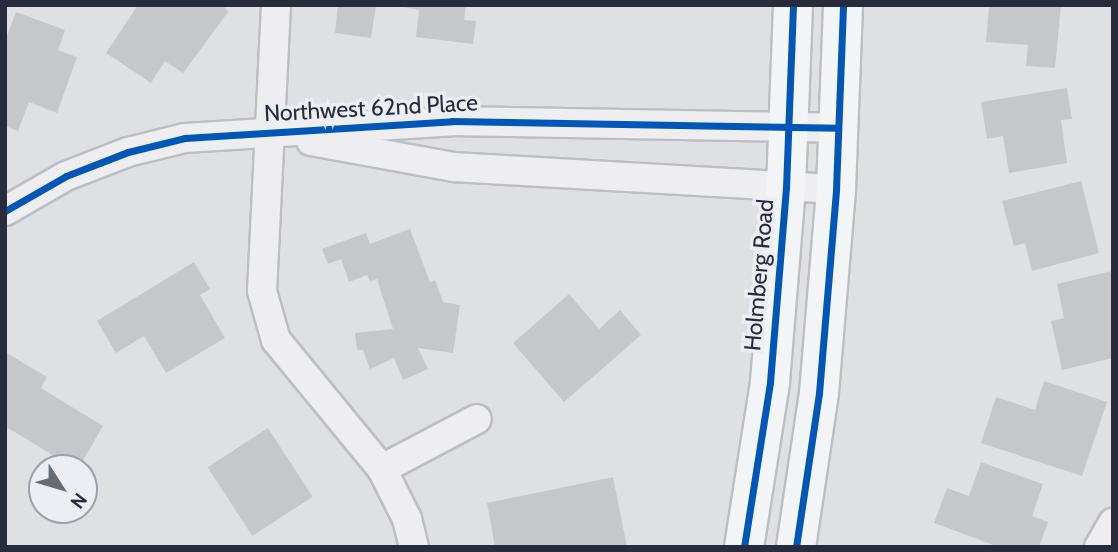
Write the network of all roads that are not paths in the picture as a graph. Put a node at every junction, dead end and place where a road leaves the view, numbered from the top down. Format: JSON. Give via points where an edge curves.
{"nodes":[{"id":1,"x":276,"y":5,"type":"edge"},
{"id":2,"x":793,"y":5,"type":"edge"},
{"id":3,"x":843,"y":5,"type":"edge"},
{"id":4,"x":789,"y":127,"type":"junction"},
{"id":5,"x":838,"y":128,"type":"junction"},
{"id":6,"x":267,"y":133,"type":"junction"},
{"id":7,"x":786,"y":188,"type":"junction"},
{"id":8,"x":836,"y":189,"type":"junction"},
{"id":9,"x":5,"y":211,"type":"edge"},
{"id":10,"x":477,"y":418,"type":"dead end"},
{"id":11,"x":382,"y":469,"type":"junction"},
{"id":12,"x":1113,"y":523,"type":"edge"},
{"id":13,"x":414,"y":547,"type":"edge"},
{"id":14,"x":744,"y":547,"type":"edge"},
{"id":15,"x":796,"y":547,"type":"edge"},
{"id":16,"x":1099,"y":547,"type":"edge"}],
"edges":[{"from":1,"to":6,"type":"street"},
{"from":2,"to":4,"type":"street","name":"Holmberg Road"},
{"from":3,"to":5,"type":"street"},
{"from":4,"to":5,"type":"street","name":"Northwest 62nd Place"},
{"from":4,"to":6,"type":"street","name":"Northwest 62nd Place","via":[[452,121]]},
{"from":4,"to":7,"type":"street","name":"Holmberg Road"},
{"from":5,"to":8,"type":"street"},
{"from":6,"to":7,"type":"street","name":"Northwest 62nd Place","via":[[454,167]]},
{"from":6,"to":9,"type":"street","name":"Northwest 62nd Place","via":[[185,138],[128,152],[66,176]]},
{"from":6,"to":11,"type":"street","via":[[262,291],[276,340]]},
{"from":7,"to":8,"type":"street","name":"Northwest 62nd Place"},
{"from":7,"to":14,"type":"street","name":"Holmberg Road","via":[[770,382]]},
{"from":8,"to":15,"type":"street","via":[[819,393]]},
{"from":10,"to":11,"type":"street"},
{"from":11,"to":13,"type":"street","via":[[407,519]]},
{"from":12,"to":16,"type":"street"}]}
